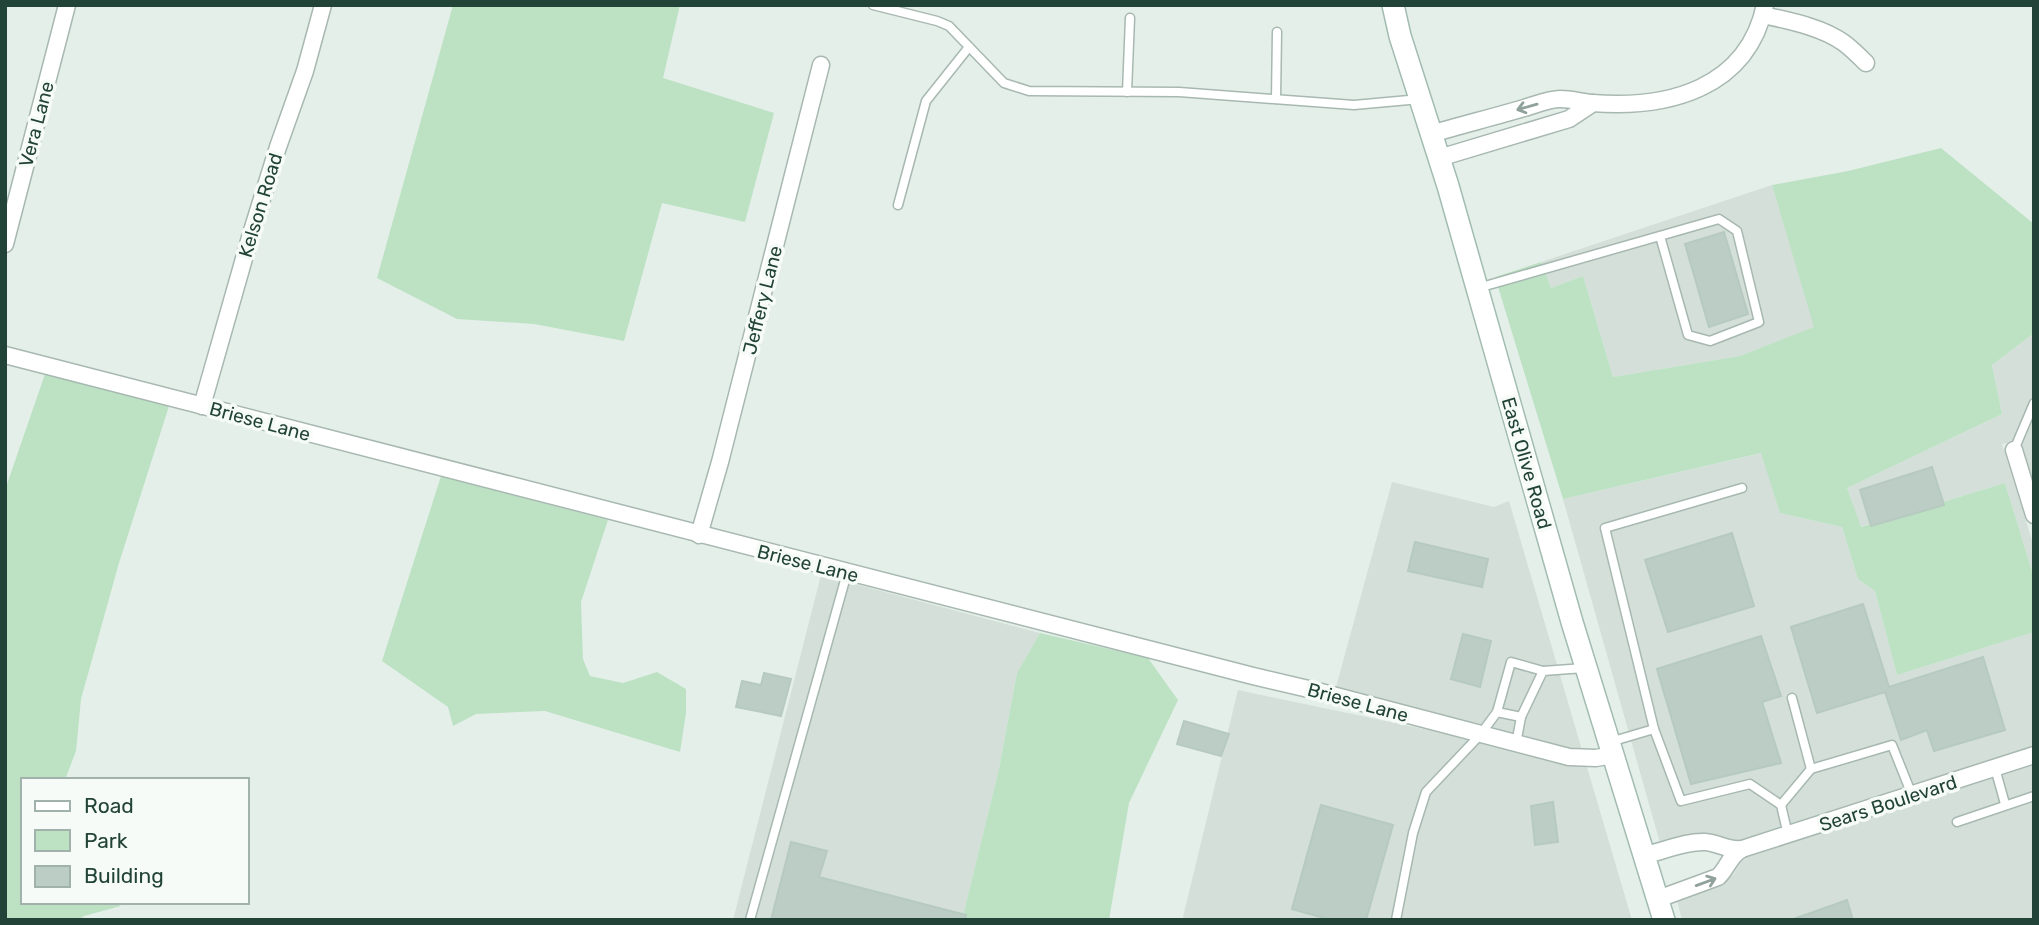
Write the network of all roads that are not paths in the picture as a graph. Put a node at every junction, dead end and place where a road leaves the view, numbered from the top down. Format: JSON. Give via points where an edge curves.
{"nodes":[{"id":1,"x":67,"y":5,"type":"edge"},
{"id":2,"x":323,"y":5,"type":"edge"},
{"id":3,"x":873,"y":5,"type":"edge"},
{"id":4,"x":1392,"y":5,"type":"edge"},
{"id":5,"x":1764,"y":10,"type":"edge"},
{"id":6,"x":1130,"y":18,"type":"dead end"},
{"id":7,"x":1277,"y":32,"type":"dead end"},
{"id":8,"x":969,"y":47,"type":"junction"},
{"id":9,"x":1866,"y":63,"type":"dead end"},
{"id":10,"x":821,"y":65,"type":"dead end"},
{"id":11,"x":1126,"y":92,"type":"junction"},
{"id":12,"x":1276,"y":99,"type":"junction"},
{"id":13,"x":1420,"y":99,"type":"junction"},
{"id":14,"x":1594,"y":103,"type":"junction"},
{"id":15,"x":1431,"y":134,"type":"junction"},
{"id":16,"x":1439,"y":158,"type":"junction"},
{"id":17,"x":898,"y":205,"type":"dead end"},
{"id":18,"x":1660,"y":236,"type":"junction"},
{"id":19,"x":5,"y":244,"type":"edge"},
{"id":20,"x":1478,"y":288,"type":"junction"},
{"id":21,"x":5,"y":355,"type":"edge"},
{"id":22,"x":2034,"y":403,"type":"edge"},
{"id":23,"x":202,"y":405,"type":"junction"},
{"id":24,"x":2014,"y":450,"type":"joint"},
{"id":25,"x":1742,"y":488,"type":"dead end"},
{"id":26,"x":2034,"y":515,"type":"edge"},
{"id":27,"x":699,"y":535,"type":"junction"},
{"id":28,"x":847,"y":573,"type":"junction"},
{"id":29,"x":1586,"y":668,"type":"junction"},
{"id":30,"x":1543,"y":671,"type":"junction"},
{"id":31,"x":1792,"y":698,"type":"dead end"},
{"id":32,"x":1497,"y":712,"type":"junction"},
{"id":33,"x":1521,"y":717,"type":"junction"},
{"id":34,"x":1654,"y":729,"type":"junction"},
{"id":35,"x":1480,"y":735,"type":"junction"},
{"id":36,"x":1516,"y":744,"type":"junction"},
{"id":37,"x":1611,"y":749,"type":"junction"},
{"id":38,"x":2034,"y":755,"type":"edge"},
{"id":39,"x":1996,"y":768,"type":"junction"},
{"id":40,"x":1811,"y":769,"type":"junction"},
{"id":41,"x":1912,"y":795,"type":"junction"},
{"id":42,"x":2034,"y":796,"type":"edge"},
{"id":43,"x":2005,"y":804,"type":"junction"},
{"id":44,"x":1781,"y":805,"type":"junction"},
{"id":45,"x":1957,"y":822,"type":"dead end"},
{"id":46,"x":1788,"y":835,"type":"junction"},
{"id":47,"x":1742,"y":849,"type":"junction"},
{"id":48,"x":1646,"y":855,"type":"junction"},
{"id":49,"x":1658,"y":899,"type":"junction"},
{"id":50,"x":750,"y":920,"type":"edge"},
{"id":51,"x":1396,"y":920,"type":"edge"},
{"id":52,"x":1664,"y":920,"type":"edge"}],
"edges":[{"from":1,"to":19,"type":"street","name":"Vera Lane"},
{"from":2,"to":23,"type":"street","name":"Kelson Road"},
{"from":3,"to":8,"type":"lane","via":[[949,26]]},
{"from":4,"to":13,"type":"street","name":"East Olive Road"},
{"from":5,"to":9,"type":"street","via":[[1830,36]]},
{"from":5,"to":14,"type":"street","via":[[1744,52],[1701,89],[1658,102]]},
{"from":6,"to":11,"type":"lane"},
{"from":7,"to":12,"type":"lane"},
{"from":8,"to":11,"type":"lane","via":[[1004,83],[1029,92]]},
{"from":8,"to":17,"type":"lane","via":[[926,101]]},
{"from":10,"to":27,"type":"street","name":"Jeffery Lane"},
{"from":11,"to":12,"type":"lane"},
{"from":12,"to":13,"type":"lane","via":[[1354,105]]},
{"from":13,"to":15,"type":"street","name":"East Olive Road"},
{"from":14,"to":15,"type":"street","one_way":true,"via":[[1559,99]]},
{"from":14,"to":16,"type":"street","via":[[1569,118]]},
{"from":15,"to":16,"type":"street","name":"East Olive Road"},
{"from":16,"to":20,"type":"street","name":"East Olive Road"},
{"from":18,"to":18,"type":"lane","via":[[1719,219],[1737,231],[1759,322],[1710,341],[1688,335]]},
{"from":18,"to":20,"type":"lane"},
{"from":20,"to":29,"type":"street","name":"East Olive Road"},
{"from":21,"to":23,"type":"street","name":"Briese Lane"},
{"from":22,"to":24,"type":"lane"},
{"from":23,"to":27,"type":"street","name":"Briese Lane"},
{"from":24,"to":26,"type":"street"},
{"from":25,"to":34,"type":"lane","via":[[1605,528]]},
{"from":27,"to":28,"type":"street","name":"Briese Lane"},
{"from":28,"to":35,"type":"street","name":"Briese Lane"},
{"from":28,"to":50,"type":"lane"},
{"from":29,"to":30,"type":"lane"},
{"from":29,"to":37,"type":"street","name":"East Olive Road"},
{"from":30,"to":32,"type":"lane","via":[[1511,663],[1510,684]]},
{"from":30,"to":33,"type":"lane"},
{"from":31,"to":40,"type":"lane"},
{"from":32,"to":33,"type":"lane"},
{"from":32,"to":35,"type":"lane"},
{"from":33,"to":36,"type":"lane"},
{"from":34,"to":37,"type":"lane"},
{"from":34,"to":44,"type":"lane","via":[[1681,801],[1750,784]]},
{"from":35,"to":36,"type":"street","name":"Briese Lane"},
{"from":35,"to":51,"type":"lane","via":[[1426,792]]},
{"from":36,"to":37,"type":"street","name":"Briese Lane","via":[[1576,758],[1595,758]]},
{"from":37,"to":48,"type":"street","name":"East Olive Road"},
{"from":38,"to":39,"type":"street","name":"Sears Boulevard"},
{"from":39,"to":41,"type":"street","name":"Sears Boulevard"},
{"from":39,"to":43,"type":"lane"},
{"from":40,"to":41,"type":"lane","via":[[1892,745]]},
{"from":40,"to":44,"type":"lane"},
{"from":41,"to":46,"type":"street","name":"Sears Boulevard"},
{"from":42,"to":43,"type":"lane"},
{"from":43,"to":45,"type":"lane"},
{"from":44,"to":46,"type":"lane"},
{"from":46,"to":47,"type":"street","name":"Sears Boulevard"},
{"from":47,"to":48,"type":"street","name":"Sears Boulevard","via":[[1701,842]]},
{"from":49,"to":47,"type":"street","one_way":true,"via":[[1718,877]]},
{"from":48,"to":49,"type":"street","name":"East Olive Road"},
{"from":49,"to":52,"type":"street","name":"East Olive Road"}]}
